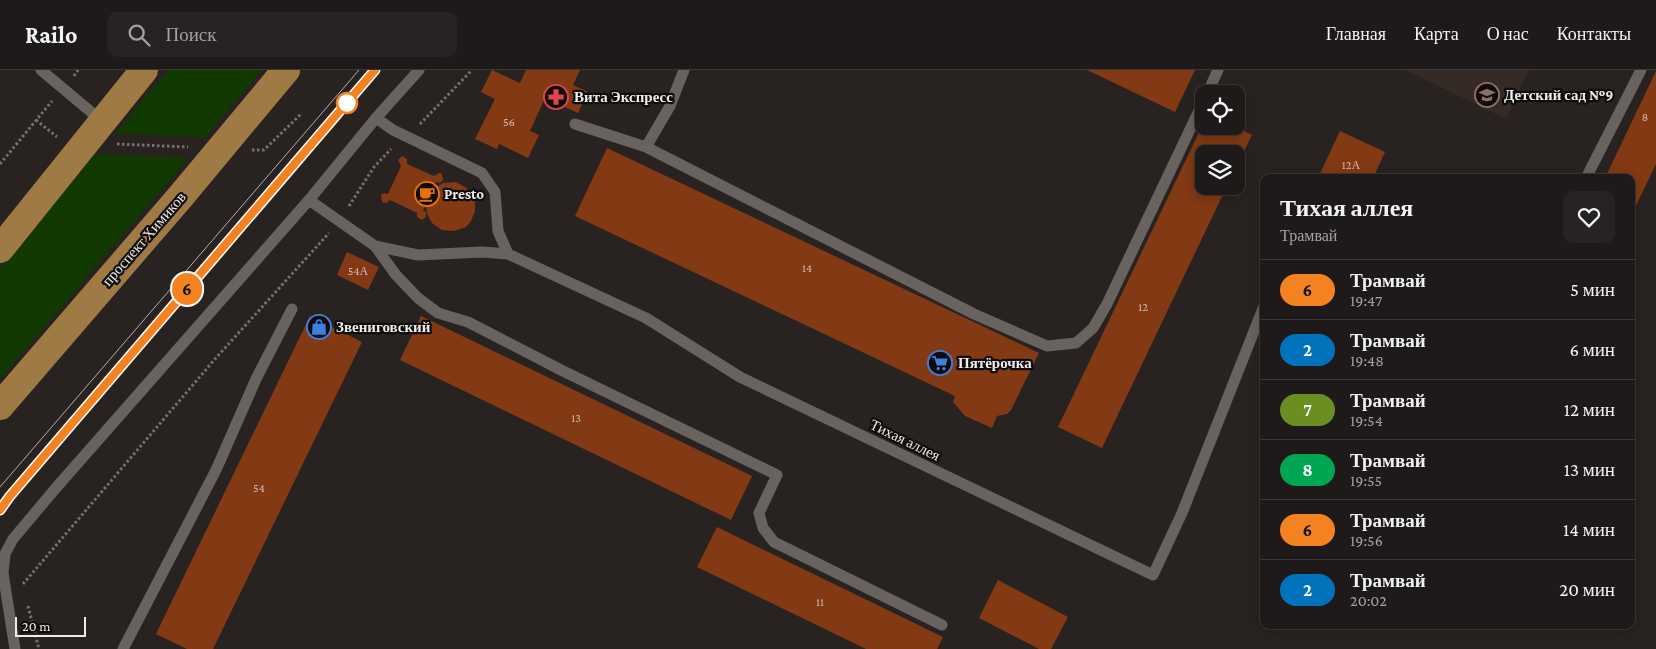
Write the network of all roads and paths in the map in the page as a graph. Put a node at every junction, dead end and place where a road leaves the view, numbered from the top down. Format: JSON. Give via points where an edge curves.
{"nodes":[{"id":1,"x":41,"y":70,"type":"edge"},
{"id":2,"x":78,"y":70,"type":"edge"},
{"id":3,"x":144,"y":70,"type":"edge"},
{"id":4,"x":286,"y":70,"type":"edge"},
{"id":5,"x":418,"y":70,"type":"edge"},
{"id":6,"x":684,"y":70,"type":"edge"},
{"id":7,"x":1218,"y":70,"type":"edge"},
{"id":8,"x":1641,"y":70,"type":"edge"},
{"id":9,"x":1211,"y":85,"type":"edge"},
{"id":10,"x":64,"y":88,"type":"junction"},
{"id":11,"x":300,"y":114,"type":"dead end"},
{"id":12,"x":376,"y":118,"type":"junction"},
{"id":13,"x":1195,"y":119,"type":"edge"},
{"id":14,"x":36,"y":120,"type":"junction"},
{"id":15,"x":575,"y":124,"type":"dead end"},
{"id":16,"x":96,"y":132,"type":"junction"},
{"id":17,"x":646,"y":147,"type":"junction"},
{"id":18,"x":220,"y":148,"type":"junction"},
{"id":19,"x":0,"y":164,"type":"edge"},
{"id":20,"x":1588,"y":174,"type":"edge"},
{"id":21,"x":309,"y":200,"type":"junction"},
{"id":22,"x":340,"y":222,"type":"junction"},
{"id":23,"x":375,"y":246,"type":"junction"},
{"id":24,"x":0,"y":249,"type":"edge"},
{"id":25,"x":508,"y":254,"type":"junction"},
{"id":26,"x":292,"y":309,"type":"dead end"},
{"id":27,"x":1260,"y":316,"type":"edge"},
{"id":28,"x":0,"y":406,"type":"edge"},
{"id":29,"x":17,"y":591,"type":"dead end"},
{"id":30,"x":28,"y":603,"type":"dead end"},
{"id":31,"x":942,"y":624,"type":"dead end"},
{"id":32,"x":15,"y":649,"type":"edge"},
{"id":33,"x":39,"y":649,"type":"edge"},
{"id":34,"x":123,"y":649,"type":"edge"}],
"edges":[{"from":1,"to":10,"type":"lane"},
{"from":2,"to":10,"type":"path"},
{"from":3,"to":16,"type":"main road"},
{"from":4,"to":18,"type":"main road","name":"проспект Химиков"},
{"from":5,"to":12,"type":"lane"},
{"from":6,"to":17,"type":"lane","via":[[670,106]]},
{"from":7,"to":9,"type":"lane"},
{"from":8,"to":20,"type":"lane"},
{"from":10,"to":14,"type":"path"},
{"from":10,"to":16,"type":"lane"},
{"from":11,"to":18,"type":"path","via":[[264,150]]},
{"from":12,"to":21,"type":"lane"},
{"from":12,"to":25,"type":"lane","via":[[392,130],[482,173],[495,192],[498,231]]},
{"from":13,"to":17,"type":"lane","via":[[1093,328],[1076,344],[1047,346],[974,314]]},
{"from":14,"to":16,"type":"path","via":[[62,141]]},
{"from":14,"to":19,"type":"path"},
{"from":15,"to":17,"type":"lane"},
{"from":16,"to":18,"type":"path"},
{"from":16,"to":24,"type":"main road"},
{"from":18,"to":28,"type":"main road","name":"проспект Химиков"},
{"from":21,"to":22,"type":"lane"},
{"from":21,"to":32,"type":"lane","via":[[13,539],[5,554],[3,573]]},
{"from":22,"to":23,"type":"lane"},
{"from":22,"to":29,"type":"path","via":[[215,360]]},
{"from":23,"to":25,"type":"lane","name":"Тихая аллея","via":[[418,255]]},
{"from":23,"to":31,"type":"lane","via":[[418,298],[438,313],[468,322],[777,475],[759,513],[763,528],[774,542]]},
{"from":25,"to":27,"type":"lane","name":"Тихая аллея","via":[[646,318],[740,377],[1153,576],[1182,513]]},
{"from":26,"to":34,"type":"lane","via":[[256,379],[216,470]]},
{"from":30,"to":33,"type":"path"}]}
